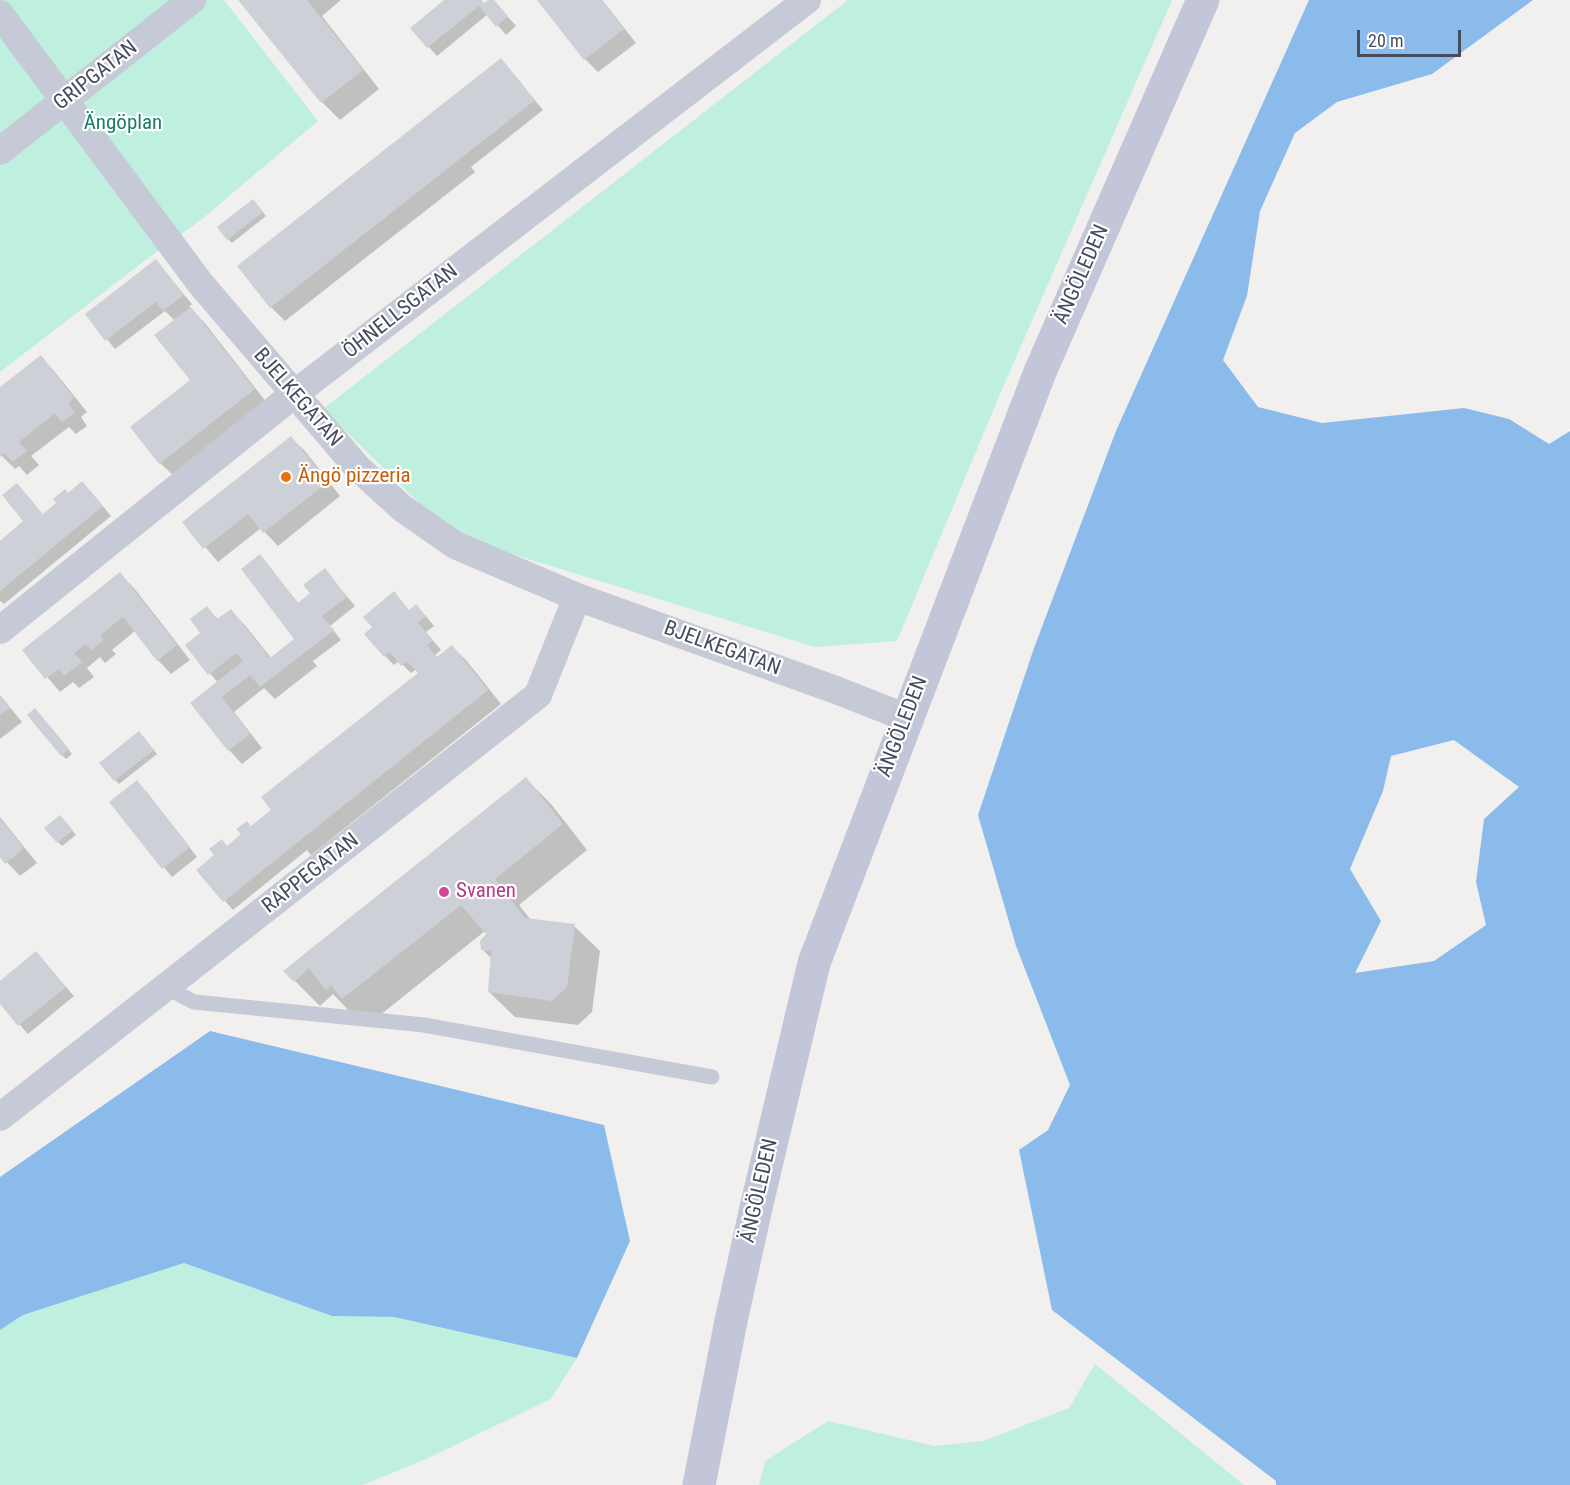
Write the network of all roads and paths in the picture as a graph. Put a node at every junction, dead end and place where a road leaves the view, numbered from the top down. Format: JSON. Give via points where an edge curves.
{"nodes":[{"id":1,"x":192,"y":0,"type":"edge"},
{"id":2,"x":807,"y":0,"type":"edge"},
{"id":3,"x":1203,"y":0,"type":"edge"},
{"id":4,"x":0,"y":14,"type":"edge"},
{"id":5,"x":64,"y":101,"type":"junction"},
{"id":6,"x":0,"y":151,"type":"edge"},
{"id":7,"x":293,"y":395,"type":"junction"},
{"id":8,"x":577,"y":597,"type":"junction"},
{"id":9,"x":0,"y":630,"type":"edge"},
{"id":10,"x":907,"y":718,"type":"junction"},
{"id":11,"x":167,"y":988,"type":"junction"},
{"id":12,"x":712,"y":1077,"type":"dead end"},
{"id":13,"x":0,"y":1117,"type":"edge"},
{"id":14,"x":699,"y":1485,"type":"edge"}],
"edges":[{"from":1,"to":5,"type":"street","name":"GRIPGATAN"},
{"from":2,"to":7,"type":"street","name":"ÖHNELLSGATAN"},
{"from":3,"to":10,"type":"main road","name":"ÄNGÖLEDEN","via":[[1040,372]]},
{"from":4,"to":5,"type":"street","name":"BJELKEGATAN"},
{"from":5,"to":6,"type":"street","name":"GRIPGATAN"},
{"from":5,"to":7,"type":"street","name":"BJELKEGATAN","via":[[200,283]]},
{"from":7,"to":8,"type":"street","name":"BJELKEGATAN","via":[[357,467],[402,508],[455,545]]},
{"from":7,"to":9,"type":"street","name":"ÖHNELLSGATAN"},
{"from":8,"to":10,"type":"street","name":"BJELKEGATAN"},
{"from":8,"to":11,"type":"street","name":"RAPPEGATAN","via":[[538,695]]},
{"from":10,"to":14,"type":"main road","name":"ÄNGÖLEDEN","via":[[814,963],[728,1333]]},
{"from":11,"to":12,"type":"lane","via":[[194,1002],[424,1025]]},
{"from":11,"to":13,"type":"street","name":"RAPPEGATAN"}]}
